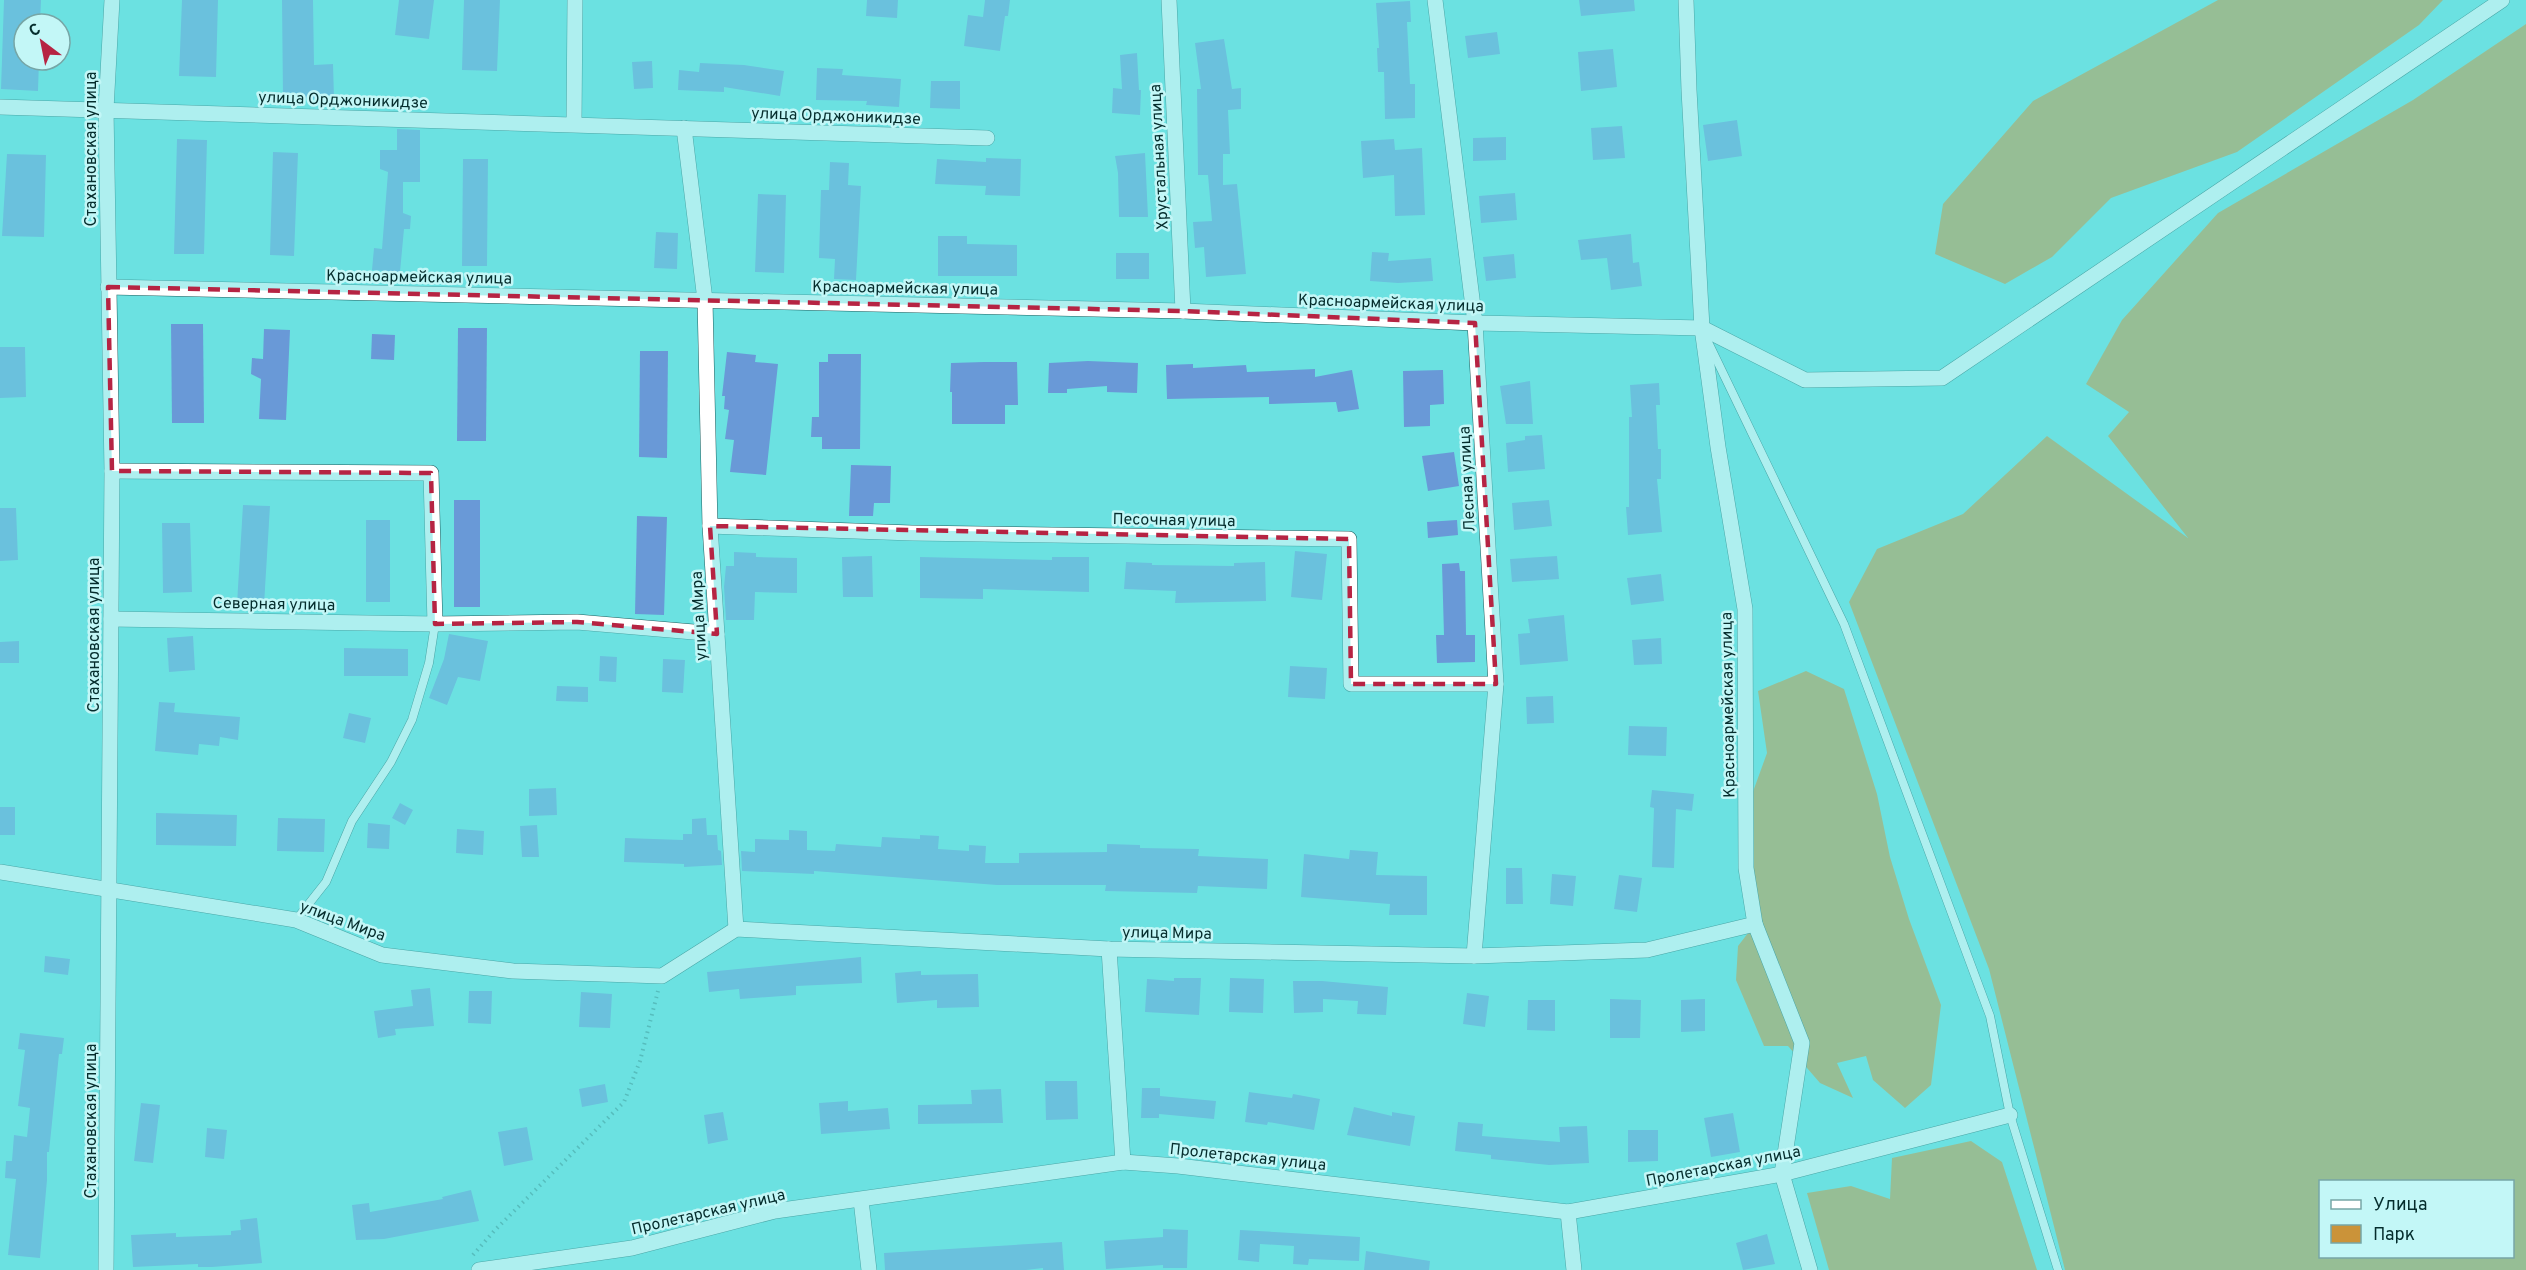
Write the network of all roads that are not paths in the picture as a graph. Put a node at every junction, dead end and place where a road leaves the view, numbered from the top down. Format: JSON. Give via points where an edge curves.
{"nodes":[{"id":1,"x":112,"y":0,"type":"edge"},
{"id":2,"x":575,"y":0,"type":"edge"},
{"id":3,"x":1169,"y":0,"type":"edge"},
{"id":4,"x":1435,"y":0,"type":"edge"},
{"id":5,"x":1686,"y":0,"type":"edge"},
{"id":6,"x":2502,"y":0,"type":"edge"},
{"id":7,"x":0,"y":108,"type":"edge"},
{"id":8,"x":106,"y":109,"type":"junction"},
{"id":9,"x":574,"y":124,"type":"junction"},
{"id":10,"x":684,"y":128,"type":"junction"},
{"id":11,"x":987,"y":138,"type":"dead end"},
{"id":12,"x":108,"y":287,"type":"junction"},
{"id":13,"x":705,"y":300,"type":"junction"},
{"id":14,"x":1183,"y":311,"type":"junction"},
{"id":15,"x":1475,"y":323,"type":"junction"},
{"id":16,"x":1702,"y":328,"type":"junction"},
{"id":17,"x":112,"y":471,"type":"junction"},
{"id":18,"x":710,"y":526,"type":"junction"},
{"id":19,"x":111,"y":619,"type":"junction"},
{"id":20,"x":435,"y":619,"type":"junction"},
{"id":21,"x":717,"y":634,"type":"junction"},
{"id":22,"x":1496,"y":684,"type":"junction"},
{"id":23,"x":0,"y":872,"type":"edge"},
{"id":24,"x":110,"y":891,"type":"junction"},
{"id":25,"x":296,"y":920,"type":"junction"},
{"id":26,"x":1755,"y":924,"type":"junction"},
{"id":27,"x":735,"y":929,"type":"junction"},
{"id":28,"x":1109,"y":949,"type":"junction"},
{"id":29,"x":1474,"y":956,"type":"junction"},
{"id":30,"x":2010,"y":1115,"type":"junction"},
{"id":31,"x":1123,"y":1162,"type":"junction"},
{"id":32,"x":1782,"y":1174,"type":"junction"},
{"id":33,"x":861,"y":1200,"type":"junction"},
{"id":34,"x":1568,"y":1212,"type":"junction"},
{"id":35,"x":473,"y":1266,"type":"edge"},
{"id":36,"x":106,"y":1270,"type":"edge"},
{"id":37,"x":869,"y":1270,"type":"edge"},
{"id":38,"x":1574,"y":1270,"type":"edge"},
{"id":39,"x":1810,"y":1270,"type":"edge"},
{"id":40,"x":2058,"y":1270,"type":"edge"}],
"edges":[{"from":1,"to":8,"type":"street","name":"Стахановская улица"},
{"from":2,"to":9,"type":"street"},
{"from":3,"to":14,"type":"street","name":"Хрустальная улица"},
{"from":4,"to":15,"type":"street","name":"Лесная улица"},
{"from":5,"to":16,"type":"street","name":"Красноармейская улица"},
{"from":6,"to":16,"type":"street","via":[[1942,378],[1805,380]]},
{"from":7,"to":8,"type":"street","name":"улица Орджоникидзе"},
{"from":8,"to":9,"type":"street","name":"улица Орджоникидзе"},
{"from":8,"to":12,"type":"street","name":"Стахановская улица"},
{"from":9,"to":10,"type":"street","name":"улица Орджоникидзе"},
{"from":10,"to":11,"type":"street","name":"улица Орджоникидзе"},
{"from":10,"to":13,"type":"street"},
{"from":12,"to":13,"type":"street","name":"Красноармейская улица"},
{"from":12,"to":17,"type":"street","name":"Стахановская улица"},
{"from":13,"to":14,"type":"street","name":"Красноармейская улица"},
{"from":13,"to":18,"type":"street","name":"улица Мира"},
{"from":14,"to":15,"type":"street","name":"Красноармейская улица"},
{"from":15,"to":16,"type":"street","name":"Красноармейская улица"},
{"from":15,"to":22,"type":"street","name":"Лесная улица"},
{"from":16,"to":26,"type":"street","name":"Красноармейская улица","via":[[1744,609],[1746,868]]},
{"from":16,"to":30,"type":"lane","via":[[1844,624],[1990,1016]]},
{"from":17,"to":19,"type":"street","name":"Стахановская улица"},
{"from":17,"to":20,"type":"street","via":[[431,473]]},
{"from":18,"to":21,"type":"street","name":"улица Мира"},
{"from":18,"to":22,"type":"street","name":"Песочная улица","via":[[1349,539],[1351,684]]},
{"from":19,"to":20,"type":"street","name":"Северная улица"},
{"from":19,"to":24,"type":"street","name":"Стахановская улица"},
{"from":20,"to":21,"type":"street","name":"Северная улица","via":[[577,622]]},
{"from":20,"to":25,"type":"lane","via":[[429,663],[412,720],[391,762],[352,821],[326,882]]},
{"from":21,"to":27,"type":"street","name":"улица Мира"},
{"from":22,"to":29,"type":"street","name":"Лесная улица"},
{"from":23,"to":24,"type":"street","name":"улица Мира"},
{"from":24,"to":25,"type":"street","name":"улица Мира"},
{"from":24,"to":36,"type":"street","name":"Стахановская улица"},
{"from":25,"to":27,"type":"street","name":"улица Мира","via":[[382,955],[513,971],[662,976]]},
{"from":26,"to":29,"type":"street","name":"улица Мира","via":[[1647,950]]},
{"from":26,"to":32,"type":"street","name":"Красноармейская улица","via":[[1802,1043]]},
{"from":27,"to":28,"type":"street","name":"улица Мира"},
{"from":28,"to":29,"type":"street","name":"улица Мира"},
{"from":28,"to":31,"type":"street"},
{"from":30,"to":32,"type":"street","name":"Пролетарская улица"},
{"from":30,"to":40,"type":"lane"},
{"from":31,"to":33,"type":"street","name":"Пролетарская улица"},
{"from":31,"to":34,"type":"street","name":"Пролетарская улица"},
{"from":32,"to":34,"type":"street","name":"Пролетарская улица"},
{"from":32,"to":39,"type":"street"},
{"from":33,"to":35,"type":"street","name":"Пролетарская улица","via":[[775,1212],[632,1248]]},
{"from":33,"to":37,"type":"street"},
{"from":34,"to":38,"type":"street"}]}
